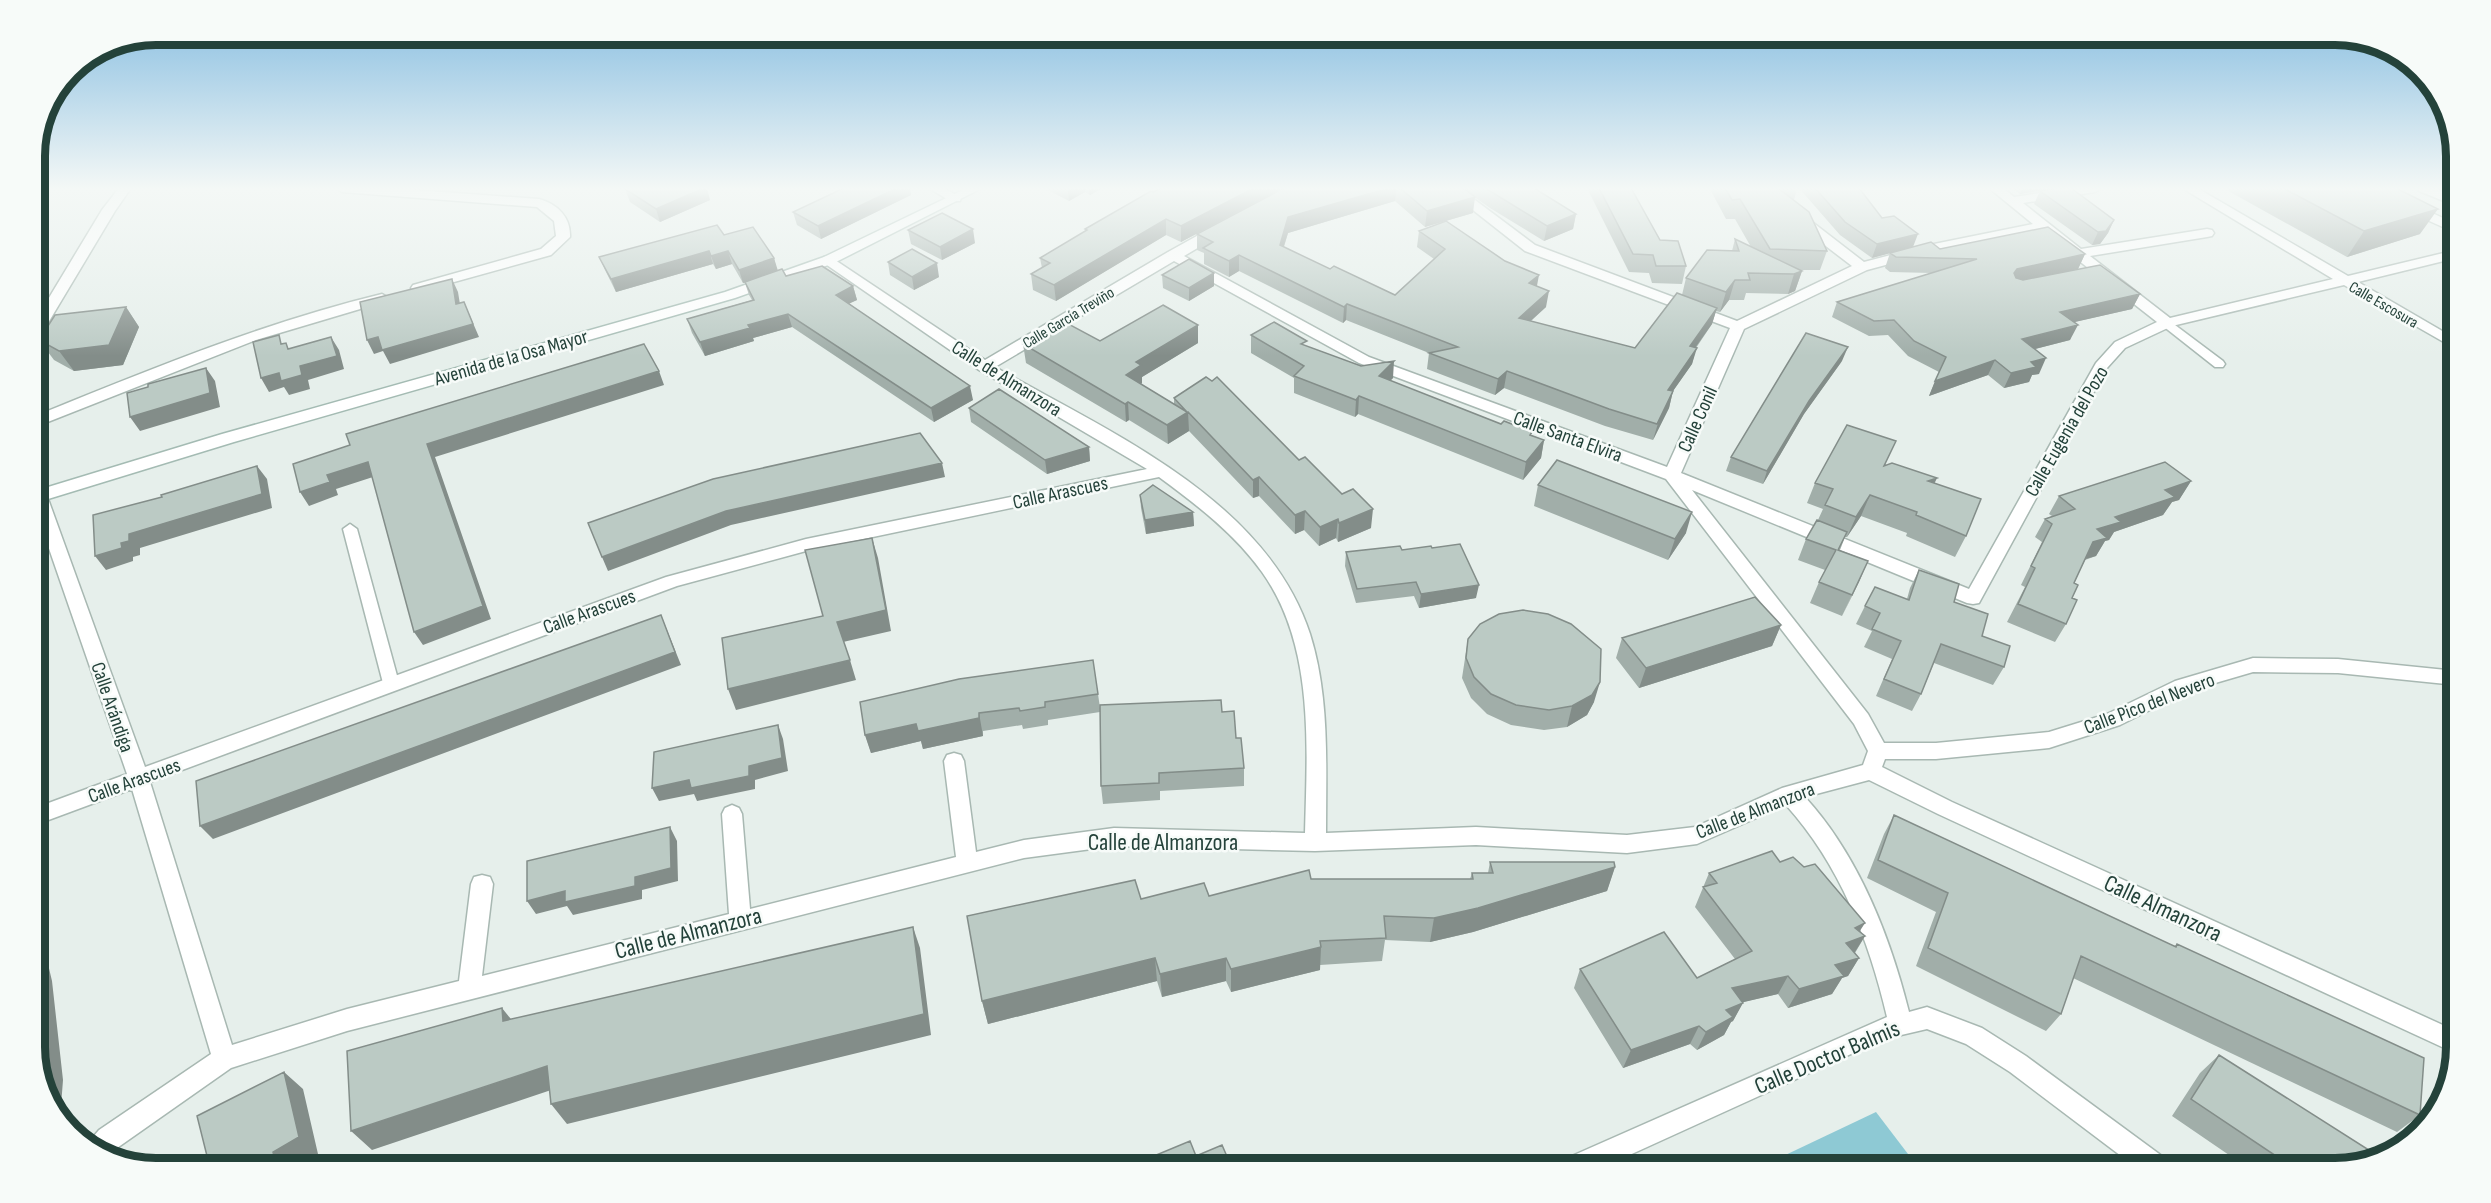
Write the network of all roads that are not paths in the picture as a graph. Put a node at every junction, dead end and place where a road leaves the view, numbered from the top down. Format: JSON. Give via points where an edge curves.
{"nodes":[{"id":1,"x":88,"y":244,"type":"edge"},
{"id":2,"x":555,"y":244,"type":"edge"},
{"id":3,"x":861,"y":244,"type":"edge"},
{"id":4,"x":1193,"y":244,"type":"edge"},
{"id":5,"x":1525,"y":244,"type":"edge"},
{"id":6,"x":1832,"y":244,"type":"edge"},
{"id":7,"x":1954,"y":244,"type":"edge"},
{"id":8,"x":2069,"y":244,"type":"edge"},
{"id":9,"x":2137,"y":244,"type":"edge"},
{"id":10,"x":2282,"y":244,"type":"edge"},
{"id":11,"x":2081,"y":253,"type":"junction"},
{"id":12,"x":1173,"y":255,"type":"junction"},
{"id":13,"x":2446,"y":256,"type":"edge"},
{"id":14,"x":829,"y":260,"type":"junction"},
{"id":15,"x":1862,"y":267,"type":"junction"},
{"id":16,"x":2103,"y":271,"type":"junction"},
{"id":17,"x":2081,"y":276,"type":"edge"},
{"id":18,"x":2344,"y":281,"type":"junction"},
{"id":19,"x":45,"y":316,"type":"edge"},
{"id":20,"x":2167,"y":323,"type":"junction"},
{"id":21,"x":1738,"y":326,"type":"junction"},
{"id":22,"x":2446,"y":339,"type":"edge"},
{"id":23,"x":2219,"y":364,"type":"dead end"},
{"id":24,"x":984,"y":366,"type":"junction"},
{"id":25,"x":45,"y":418,"type":"edge"},
{"id":26,"x":1163,"y":471,"type":"junction"},
{"id":27,"x":1672,"y":475,"type":"junction"},
{"id":28,"x":45,"y":495,"type":"edge"},
{"id":29,"x":45,"y":519,"type":"edge"},
{"id":30,"x":350,"y":529,"type":"dead end"},
{"id":31,"x":1973,"y":598,"type":"joint"},
{"id":32,"x":2446,"y":677,"type":"edge"},
{"id":33,"x":390,"y":684,"type":"junction"},
{"id":34,"x":954,"y":761,"type":"dead end"},
{"id":35,"x":1874,"y":761,"type":"junction"},
{"id":36,"x":139,"y":779,"type":"junction"},
{"id":37,"x":1789,"y":794,"type":"junction"},
{"id":38,"x":45,"y":813,"type":"edge"},
{"id":39,"x":732,"y":814,"type":"dead end"},
{"id":40,"x":1315,"y":842,"type":"junction"},
{"id":41,"x":967,"y":862,"type":"junction"},
{"id":42,"x":482,"y":884,"type":"dead end"},
{"id":43,"x":740,"y":920,"type":"junction"},
{"id":44,"x":469,"y":989,"type":"junction"},
{"id":45,"x":1900,"y":1024,"type":"junction"},
{"id":46,"x":2446,"y":1037,"type":"edge"},
{"id":47,"x":224,"y":1059,"type":"junction"},
{"id":48,"x":104,"y":1145,"type":"edge"},
{"id":49,"x":1596,"y":1158,"type":"edge"},
{"id":50,"x":2144,"y":1158,"type":"edge"}],
"edges":[{"from":1,"to":19,"type":"street"},
{"from":2,"to":25,"type":"street","via":[[546,252],[251,337]]},
{"from":3,"to":14,"type":"street","name":"Avenida de la Osa Mayor"},
{"from":4,"to":12,"type":"street","name":"Calle García Treviño"},
{"from":5,"to":21,"type":"street"},
{"from":6,"to":15,"type":"street"},
{"from":7,"to":15,"type":"street"},
{"from":8,"to":11,"type":"street"},
{"from":9,"to":11,"type":"street"},
{"from":10,"to":18,"type":"street","name":"Calle Escosura"},
{"from":11,"to":16,"type":"street"},
{"from":12,"to":24,"type":"street","name":"Calle García Treviño"},
{"from":12,"to":27,"type":"street","name":"Calle Santa Elvira","via":[[1364,360]]},
{"from":13,"to":18,"type":"street","name":"Calle Eugenia del Pozo"},
{"from":14,"to":24,"type":"street","name":"Calle de Almanzora"},
{"from":14,"to":28,"type":"street","name":"Avenida de la Osa Mayor","via":[[730,295],[228,438]]},
{"from":15,"to":21,"type":"street"},
{"from":16,"to":17,"type":"street"},
{"from":16,"to":20,"type":"street"},
{"from":18,"to":20,"type":"street","name":"Calle Eugenia del Pozo"},
{"from":18,"to":22,"type":"street","name":"Calle Escosura"},
{"from":20,"to":23,"type":"lane"},
{"from":20,"to":31,"type":"street","name":"Calle Eugenia del Pozo","via":[[2120,345],[2101,366]]},
{"from":21,"to":27,"type":"street","name":"Calle Conil"},
{"from":24,"to":26,"type":"street","name":"Calle de Almanzora"},
{"from":26,"to":33,"type":"street","name":"Calle Arascues","via":[[806,545],[684,578]]},
{"from":26,"to":40,"type":"street","name":"Calle de Almanzora","via":[[1217,513],[1262,558],[1291,608],[1307,658],[1317,746]]},
{"from":27,"to":31,"type":"street","name":"Calle Santa Elvira"},
{"from":27,"to":35,"type":"street","name":"Calle Conil","via":[[1861,719]]},
{"from":29,"to":36,"type":"street","name":"Calle Arándiga"},
{"from":30,"to":33,"type":"lane"},
{"from":32,"to":35,"type":"street","name":"Calle Pico del Nevero","via":[[2338,666],[2253,665],[2182,686],[2113,720],[2049,740]]},
{"from":33,"to":36,"type":"street","name":"Calle Arascues"},
{"from":34,"to":41,"type":"street"},
{"from":35,"to":37,"type":"street","name":"Calle de Almanzora"},
{"from":35,"to":46,"type":"street","name":"Calle Almanzora","via":[[1956,813]]},
{"from":36,"to":38,"type":"street","name":"Calle Arascues"},
{"from":36,"to":47,"type":"street","name":"Calle Arándiga"},
{"from":37,"to":40,"type":"street","name":"Calle de Almanzora","via":[[1697,835],[1627,844],[1476,836]]},
{"from":37,"to":45,"type":"street","via":[[1809,814],[1853,888],[1882,954]]},
{"from":39,"to":43,"type":"street"},
{"from":40,"to":41,"type":"street","name":"Calle de Almanzora","via":[[1114,837],[1024,849]]},
{"from":41,"to":43,"type":"street","name":"Calle de Almanzora"},
{"from":42,"to":44,"type":"street"},
{"from":43,"to":44,"type":"street","name":"Calle de Almanzora"},
{"from":44,"to":47,"type":"street","name":"Calle de Almanzora","via":[[346,1020]]},
{"from":45,"to":49,"type":"street","name":"Calle Doctor Balmis","via":[[1881,1029]]},
{"from":45,"to":50,"type":"street","name":"Calle Doctor Balmis","via":[[1928,1018],[1974,1036]]},
{"from":47,"to":48,"type":"street","name":"Calle de Almanzora"}]}
